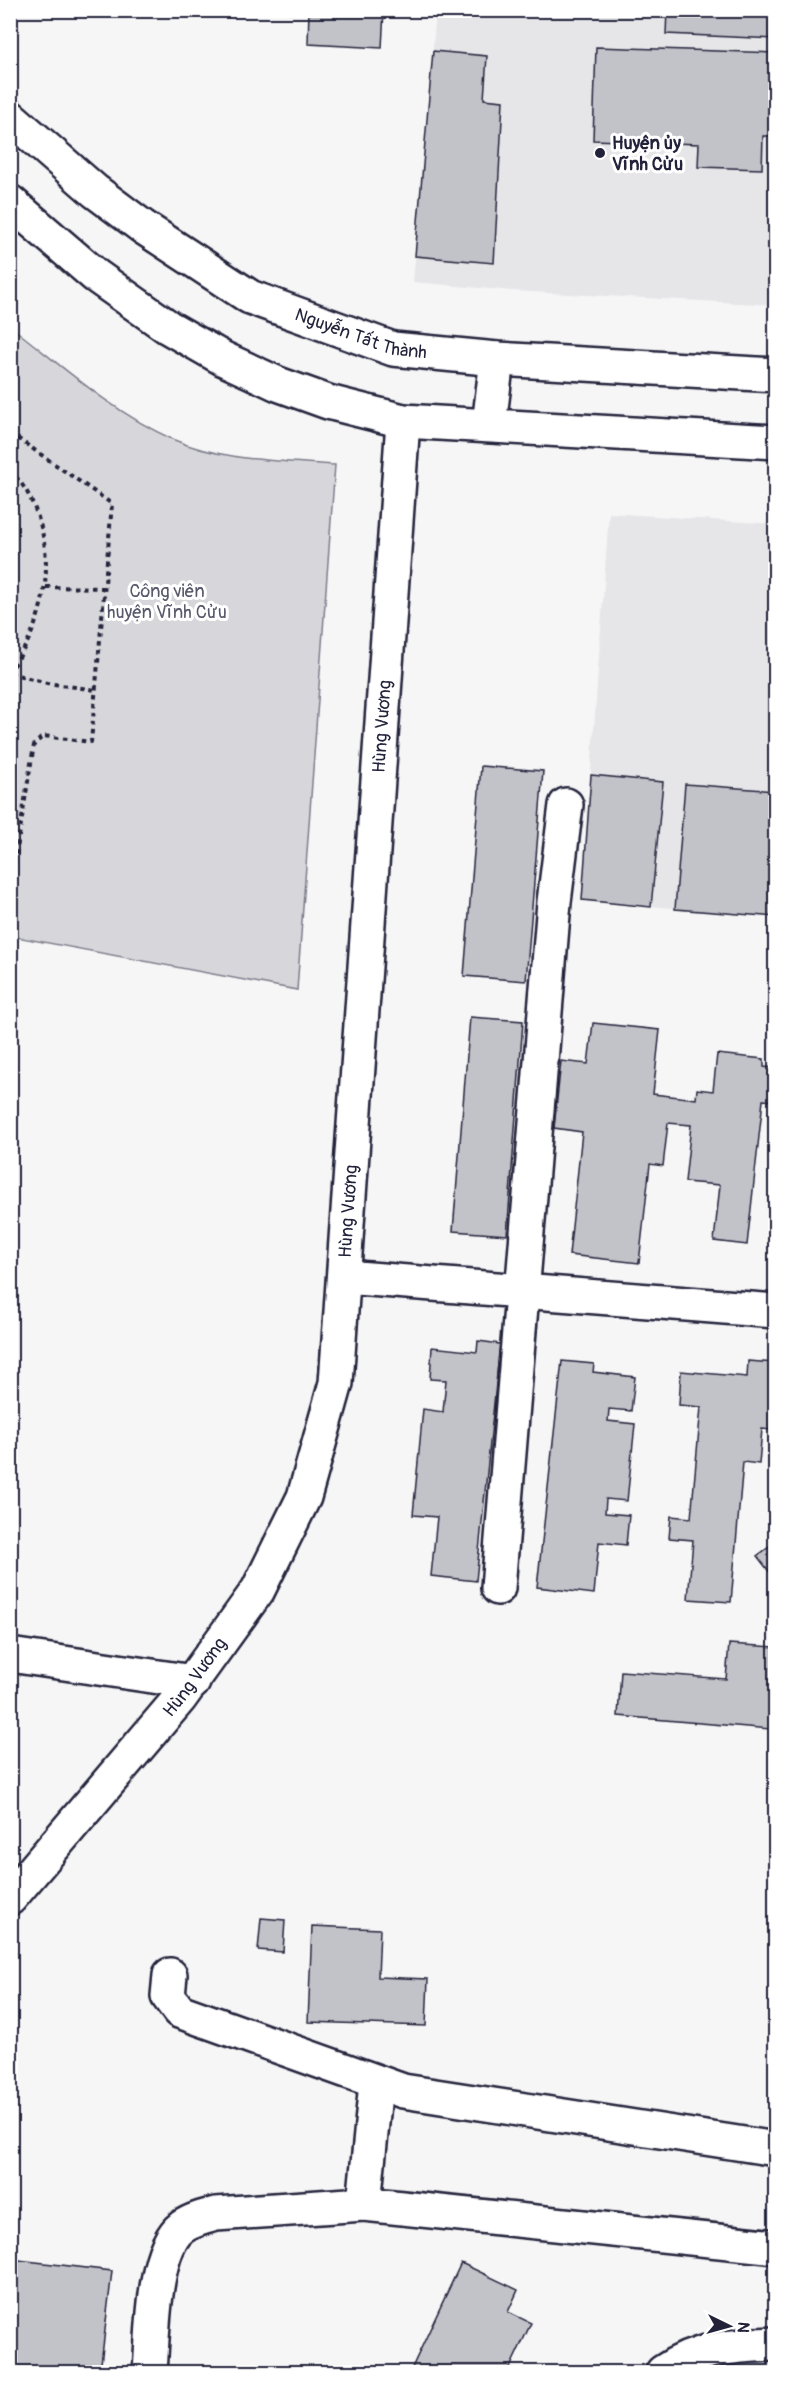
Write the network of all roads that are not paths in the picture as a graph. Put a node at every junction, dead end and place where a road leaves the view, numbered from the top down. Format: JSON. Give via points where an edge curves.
{"nodes":[{"id":1,"x":10,"y":117,"type":"edge"},
{"id":2,"x":10,"y":202,"type":"edge"},
{"id":3,"x":496,"y":359,"type":"junction"},
{"id":4,"x":776,"y":375,"type":"edge"},
{"id":5,"x":403,"y":421,"type":"junction"},
{"id":6,"x":489,"y":425,"type":"junction"},
{"id":7,"x":776,"y":442,"type":"edge"},
{"id":8,"x":566,"y":805,"type":"dead end"},
{"id":9,"x":344,"y":1277,"type":"junction"},
{"id":10,"x":521,"y":1291,"type":"junction"},
{"id":11,"x":776,"y":1311,"type":"edge"},
{"id":12,"x":498,"y":1588,"type":"dead end"},
{"id":13,"x":10,"y":1655,"type":"edge"},
{"id":14,"x":193,"y":1682,"type":"junction"},
{"id":15,"x":10,"y":1898,"type":"edge"},
{"id":16,"x":170,"y":1975,"type":"dead end"},
{"id":17,"x":376,"y":2083,"type":"junction"},
{"id":18,"x":776,"y":2149,"type":"edge"},
{"id":19,"x":364,"y":2204,"type":"junction"},
{"id":20,"x":776,"y":2247,"type":"edge"},
{"id":21,"x":776,"y":2344,"type":"edge"},
{"id":22,"x":150,"y":2373,"type":"edge"},
{"id":23,"x":663,"y":2373,"type":"edge"}],
"edges":[{"from":1,"to":3,"type":"street","name":"Nguyễn Tất Thành","via":[[143,227],[250,297],[393,349]]},
{"from":2,"to":5,"type":"street","via":[[131,302],[224,359],[328,402]]},
{"from":3,"to":4,"type":"street","name":"Nguyễn Tất Thành"},
{"from":3,"to":6,"type":"street"},
{"from":5,"to":6,"type":"street"},
{"from":5,"to":9,"type":"street","name":"Hùng Vương"},
{"from":6,"to":7,"type":"street"},
{"from":8,"to":10,"type":"street","via":[[554,902]]},
{"from":9,"to":10,"type":"street"},
{"from":9,"to":14,"type":"street","name":"Hùng Vương","via":[[336,1383],[304,1497],[258,1590]]},
{"from":10,"to":11,"type":"street"},
{"from":10,"to":12,"type":"street"},
{"from":13,"to":14,"type":"street"},
{"from":14,"to":15,"type":"street","name":"Hùng Vương"},
{"from":16,"to":17,"type":"street","via":[[168,1996],[179,2011]]},
{"from":17,"to":18,"type":"street","via":[[427,2095]]},
{"from":17,"to":19,"type":"street"},
{"from":19,"to":20,"type":"street"},
{"from":19,"to":22,"type":"street","via":[[216,2214],[181,2228],[166,2247]]},
{"from":21,"to":23,"type":"street","via":[[711,2349],[680,2360]]}]}
